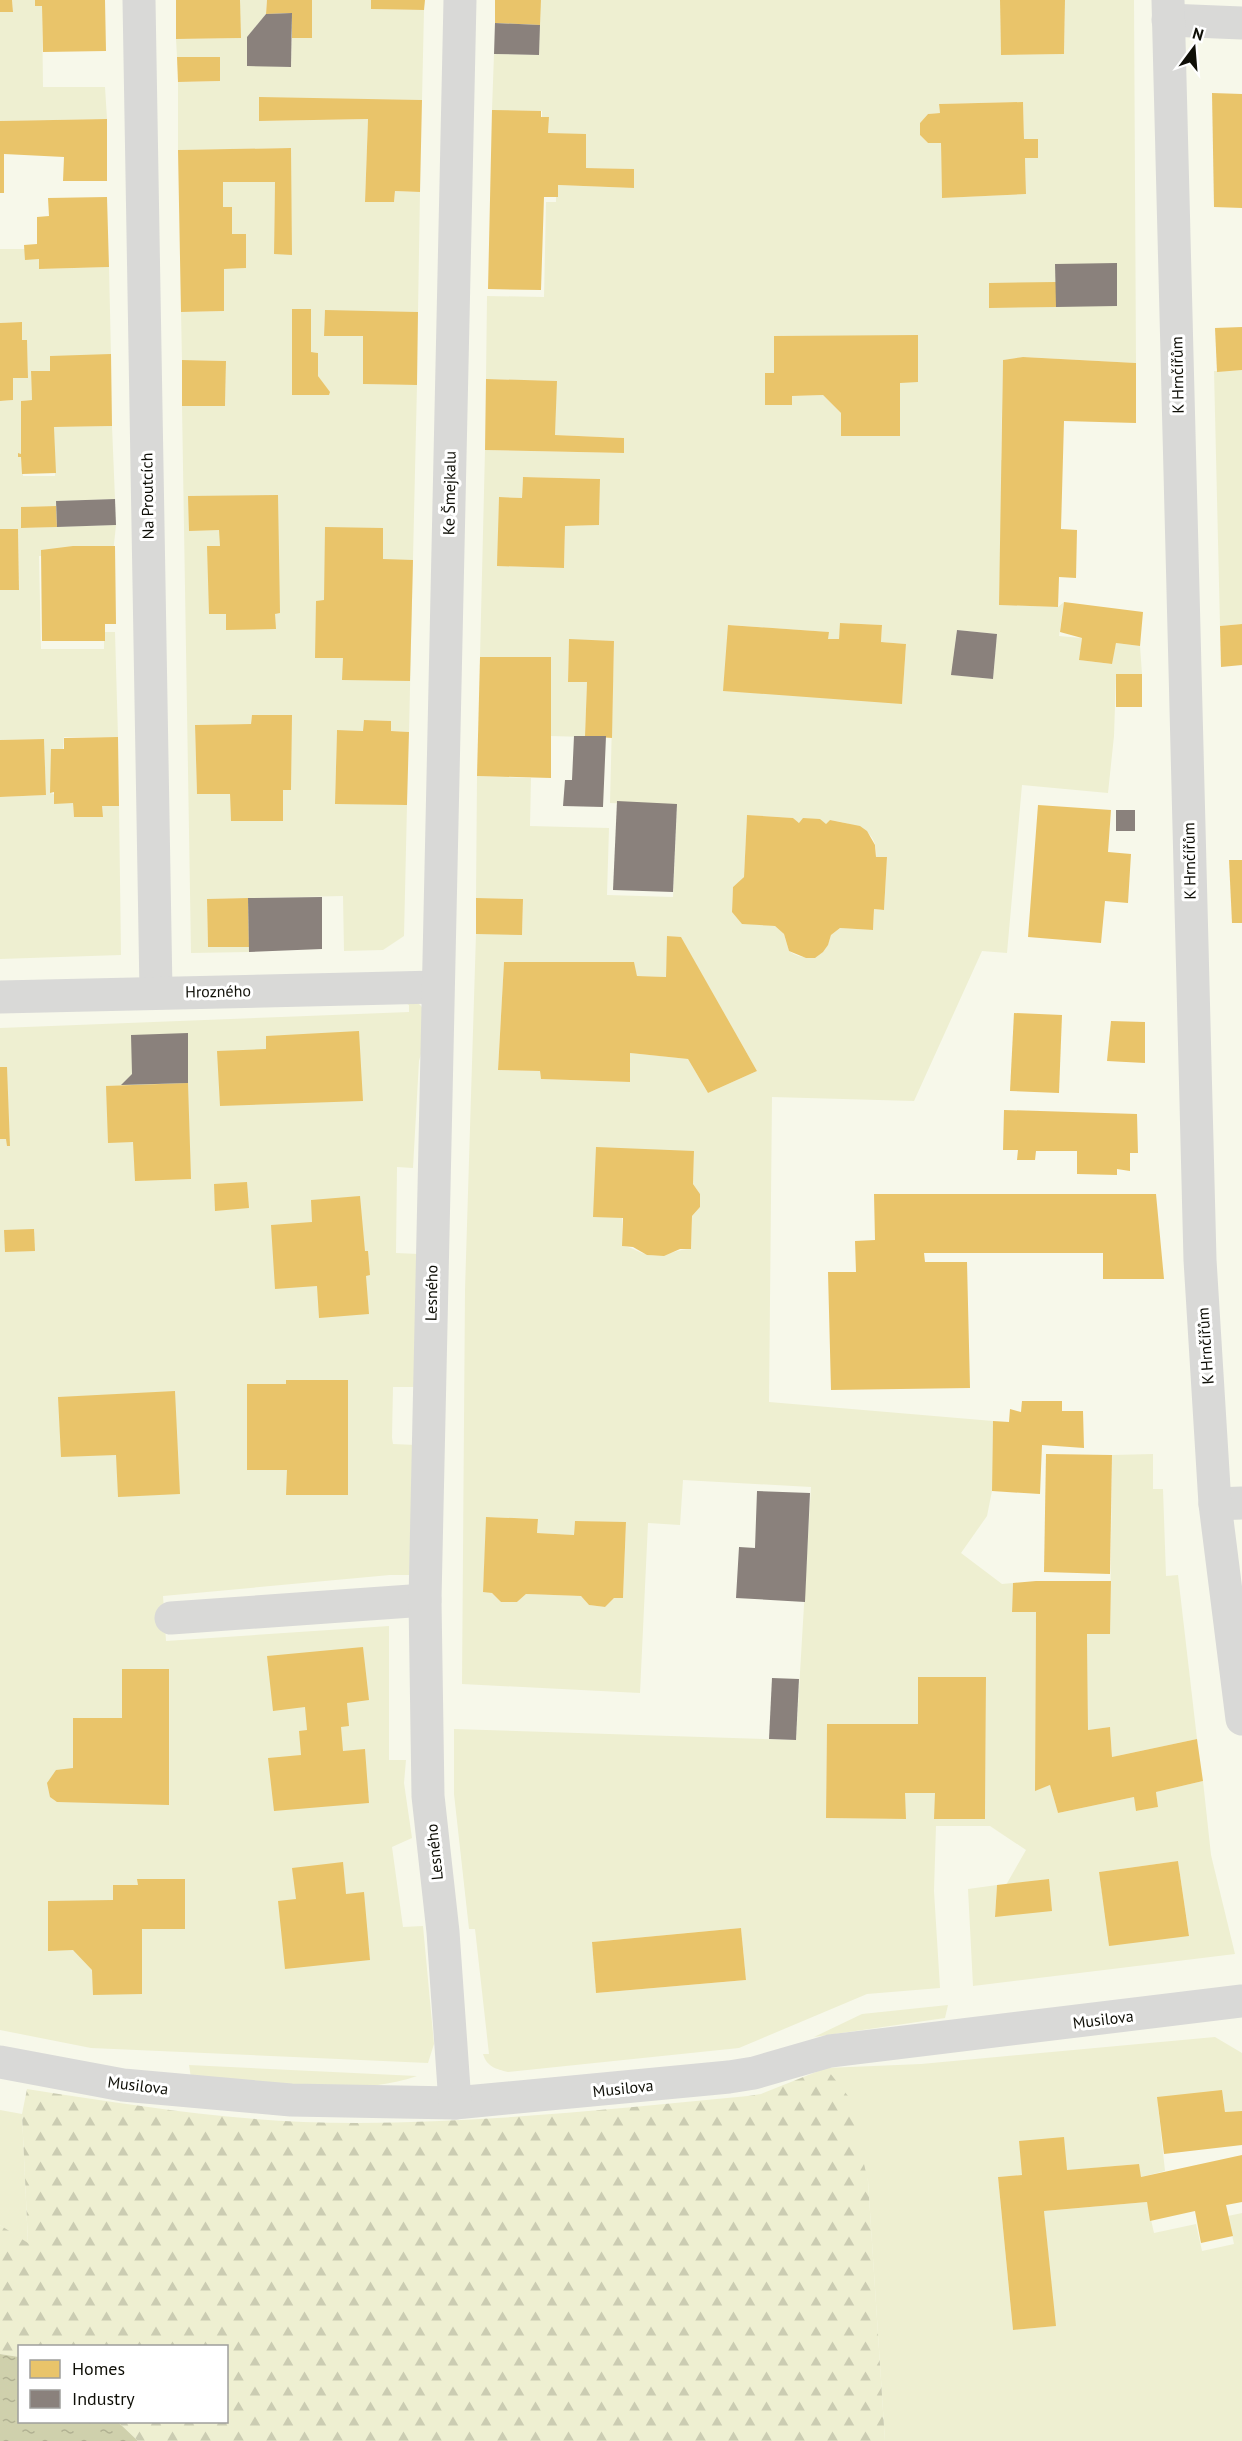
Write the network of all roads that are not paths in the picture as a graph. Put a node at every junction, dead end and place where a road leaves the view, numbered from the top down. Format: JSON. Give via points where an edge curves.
{"nodes":[{"id":1,"x":139,"y":0,"type":"edge"},
{"id":2,"x":460,"y":0,"type":"edge"},
{"id":3,"x":1168,"y":10,"type":"edge"},
{"id":4,"x":1242,"y":23,"type":"edge"},
{"id":5,"x":437,"y":987,"type":"junction"},
{"id":6,"x":156,"y":992,"type":"junction"},
{"id":7,"x":0,"y":997,"type":"edge"},
{"id":8,"x":1229,"y":1504,"type":"edge"},
{"id":9,"x":425,"y":1600,"type":"junction"},
{"id":10,"x":171,"y":1618,"type":"dead end"},
{"id":11,"x":1242,"y":1719,"type":"edge"},
{"id":12,"x":1242,"y":2001,"type":"edge"},
{"id":13,"x":0,"y":2062,"type":"edge"},
{"id":14,"x":455,"y":2103,"type":"junction"}],
"edges":[{"from":1,"to":6,"type":"street","name":"Na Proutcích"},
{"from":2,"to":5,"type":"street","name":"Ke Šmejkalu"},
{"from":3,"to":4,"type":"street"},
{"from":3,"to":8,"type":"street","name":"K Hrnčířům","via":[[1200,1248]]},
{"from":5,"to":6,"type":"street","name":"Hrozného"},
{"from":5,"to":9,"type":"street","name":"Lesného"},
{"from":6,"to":7,"type":"street","name":"Hrozného"},
{"from":8,"to":11,"type":"street","name":"K Hrnčířům"},
{"from":9,"to":10,"type":"street"},
{"from":9,"to":14,"type":"street","name":"Lesného","via":[[428,1796]]},
{"from":12,"to":14,"type":"street","name":"Musilova","via":[[830,2050],[729,2077]]},
{"from":13,"to":14,"type":"street","name":"Musilova","via":[[123,2085],[269,2098]]}]}
